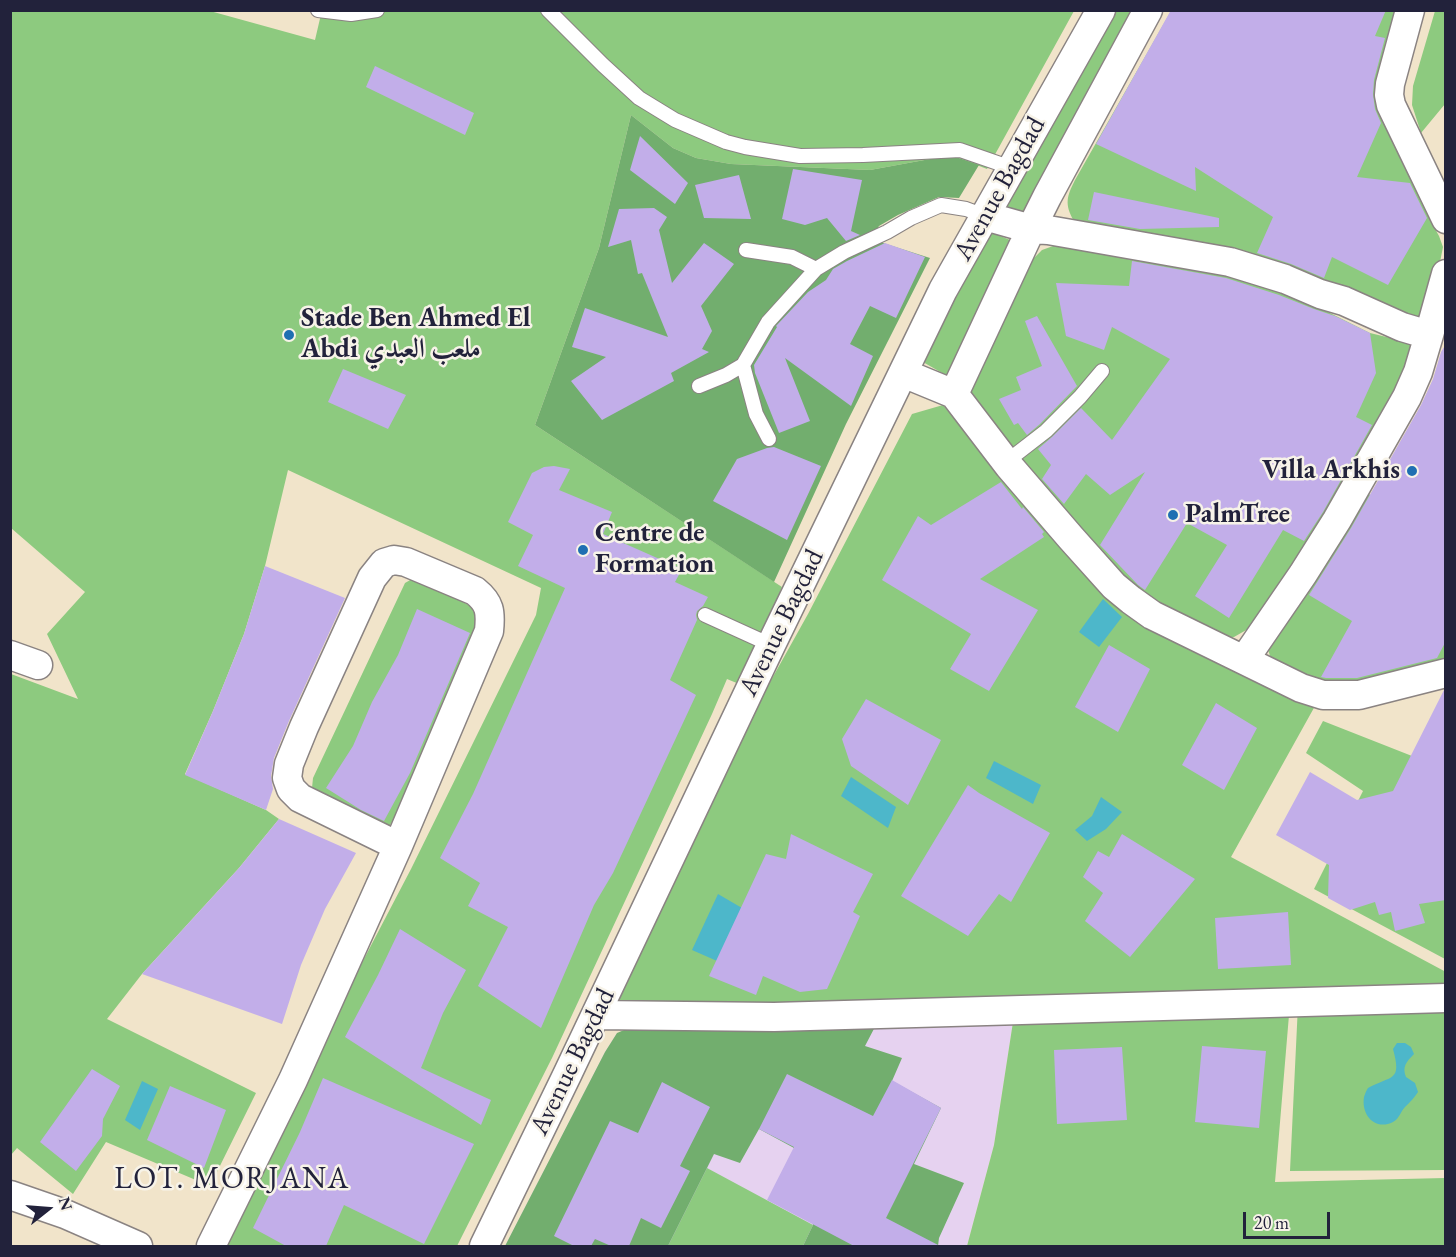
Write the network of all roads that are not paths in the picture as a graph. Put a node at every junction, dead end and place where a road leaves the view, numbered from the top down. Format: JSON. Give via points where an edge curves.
{"nodes":[{"id":1,"x":318,"y":10,"type":"edge"},
{"id":2,"x":376,"y":10,"type":"edge"},
{"id":3,"x":548,"y":10,"type":"edge"},
{"id":4,"x":1101,"y":10,"type":"edge"},
{"id":5,"x":1148,"y":10,"type":"edge"},
{"id":6,"x":1410,"y":10,"type":"edge"},
{"id":7,"x":340,"y":12,"type":"edge"},
{"id":8,"x":1012,"y":168,"type":"junction"},
{"id":9,"x":985,"y":216,"type":"junction"},
{"id":10,"x":1446,"y":219,"type":"edge"},
{"id":11,"x":1031,"y":230,"type":"junction"},
{"id":12,"x":746,"y":250,"type":"dead end"},
{"id":13,"x":816,"y":269,"type":"junction"},
{"id":14,"x":1446,"y":274,"type":"edge"},
{"id":15,"x":1430,"y":335,"type":"junction"},
{"id":16,"x":743,"y":365,"type":"junction"},
{"id":17,"x":1102,"y":371,"type":"dead end"},
{"id":18,"x":903,"y":373,"type":"junction"},
{"id":19,"x":699,"y":386,"type":"dead end"},
{"id":20,"x":954,"y":394,"type":"junction"},
{"id":21,"x":769,"y":439,"type":"dead end"},
{"id":22,"x":1006,"y":462,"type":"junction"},
{"id":23,"x":705,"y":615,"type":"dead end"},
{"id":24,"x":771,"y":645,"type":"junction"},
{"id":25,"x":10,"y":655,"type":"edge"},
{"id":26,"x":1244,"y":660,"type":"junction"},
{"id":27,"x":38,"y":665,"type":"dead end"},
{"id":28,"x":1446,"y":673,"type":"edge"},
{"id":29,"x":398,"y":846,"type":"junction"},
{"id":30,"x":1446,"y":998,"type":"edge"},
{"id":31,"x":596,"y":1015,"type":"junction"},
{"id":32,"x":10,"y":1195,"type":"edge"},
{"id":33,"x":138,"y":1246,"type":"edge"},
{"id":34,"x":211,"y":1246,"type":"edge"},
{"id":35,"x":484,"y":1246,"type":"edge"}],
"edges":[{"from":1,"to":7,"type":"lane"},
{"from":2,"to":7,"type":"lane"},
{"from":3,"to":8,"type":"lane","via":[[639,98],[675,120],[726,142],[800,156],[960,150]]},
{"from":4,"to":8,"type":"street","name":"Avenue Bagdad"},
{"from":5,"to":11,"type":"street"},
{"from":6,"to":10,"type":"street","via":[[1389,95]]},
{"from":8,"to":9,"type":"street","name":"Avenue Bagdad"},
{"from":9,"to":11,"type":"street"},
{"from":9,"to":13,"type":"lane","via":[[941,206]]},
{"from":9,"to":18,"type":"street","name":"Avenue Bagdad"},
{"from":11,"to":15,"type":"street","via":[[1230,262]]},
{"from":11,"to":20,"type":"street"},
{"from":12,"to":13,"type":"lane","via":[[792,257]]},
{"from":13,"to":16,"type":"lane","via":[[768,322]]},
{"from":14,"to":15,"type":"street"},
{"from":15,"to":26,"type":"street","via":[[1407,397],[1337,520]]},
{"from":16,"to":19,"type":"lane"},
{"from":16,"to":21,"type":"lane","via":[[756,414]]},
{"from":17,"to":22,"type":"lane","via":[[1046,431]]},
{"from":18,"to":20,"type":"street"},
{"from":18,"to":24,"type":"street","name":"Avenue Bagdad"},
{"from":20,"to":22,"type":"street"},
{"from":22,"to":26,"type":"street","via":[[1114,586],[1161,619]]},
{"from":23,"to":24,"type":"lane"},
{"from":24,"to":31,"type":"street","name":"Avenue Bagdad"},
{"from":25,"to":27,"type":"street"},
{"from":26,"to":28,"type":"street","via":[[1323,695],[1359,695]]},
{"from":29,"to":29,"type":"street","via":[[489,631],[490,616],[484,598],[475,591],[394,560],[377,571],[361,600],[304,727],[287,778],[300,798]]},
{"from":29,"to":34,"type":"street","via":[[293,1080]]},
{"from":30,"to":31,"type":"street","via":[[774,1017]]},
{"from":31,"to":35,"type":"street","name":"Avenue Bagdad"},
{"from":32,"to":33,"type":"street"}]}
